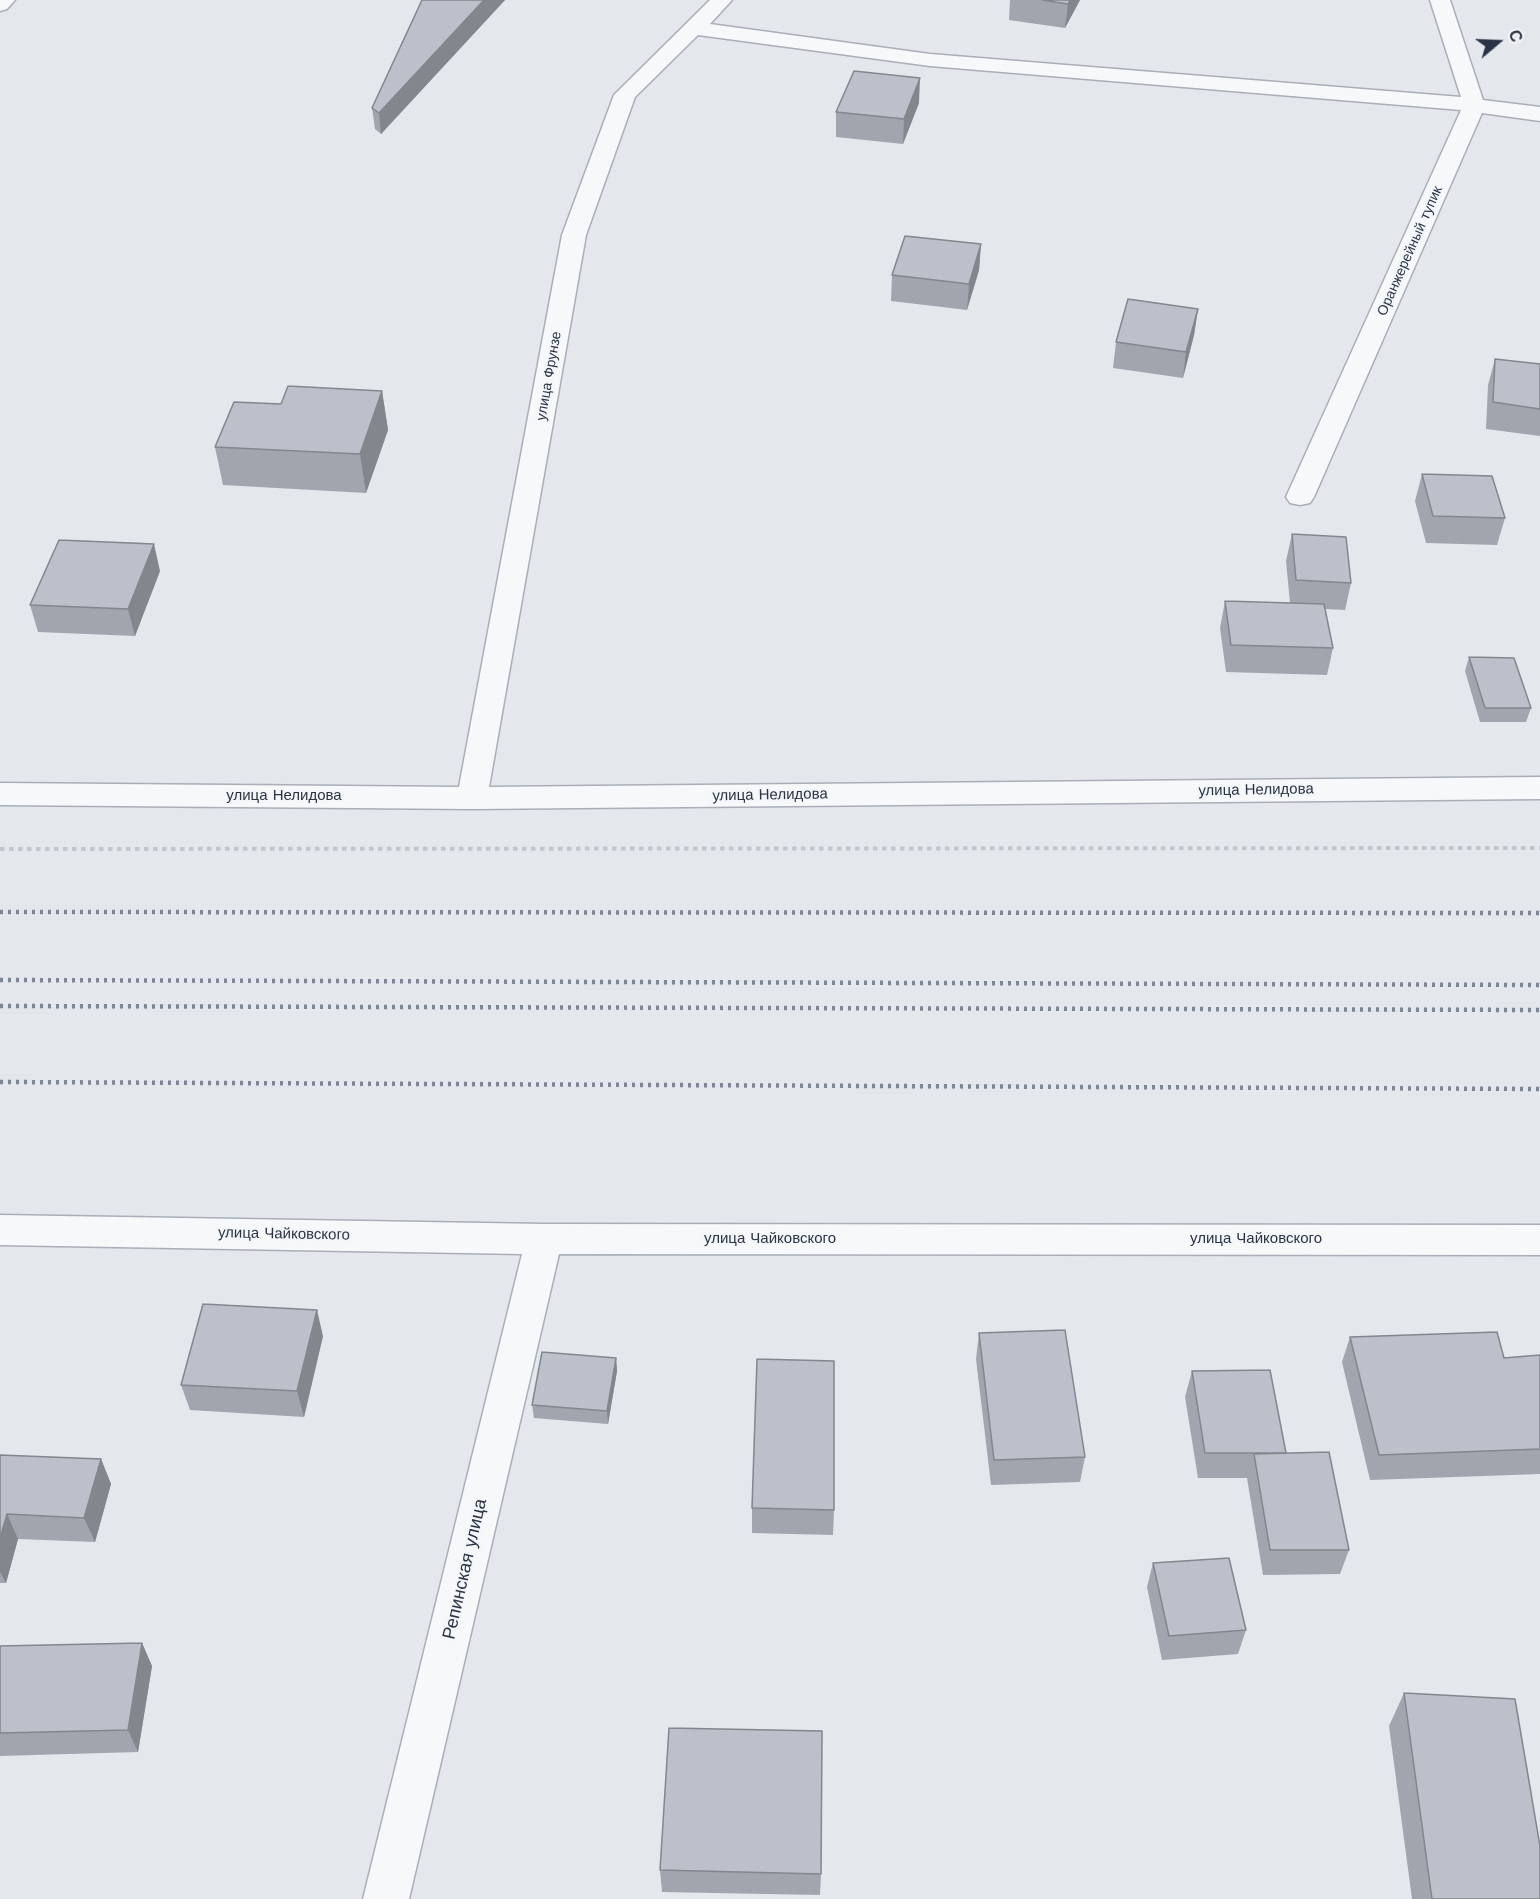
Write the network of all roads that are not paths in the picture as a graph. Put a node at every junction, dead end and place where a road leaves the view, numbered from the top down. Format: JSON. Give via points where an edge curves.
{"nodes":[{"id":1,"x":5,"y":0,"type":"edge"},
{"id":2,"x":722,"y":0,"type":"edge"},
{"id":3,"x":1440,"y":0,"type":"edge"},
{"id":4,"x":0,"y":5,"type":"edge"},
{"id":5,"x":694,"y":27,"type":"junction"},
{"id":6,"x":1474,"y":105,"type":"junction"},
{"id":7,"x":1540,"y":114,"type":"edge"},
{"id":8,"x":1300,"y":497,"type":"dead end"},
{"id":9,"x":1540,"y":788,"type":"edge"},
{"id":10,"x":0,"y":794,"type":"edge"},
{"id":11,"x":472,"y":798,"type":"junction"},
{"id":12,"x":0,"y":1230,"type":"edge"},
{"id":13,"x":544,"y":1239,"type":"junction"},
{"id":14,"x":1540,"y":1240,"type":"edge"},
{"id":15,"x":386,"y":1899,"type":"edge"}],
"edges":[{"from":1,"to":4,"type":"street"},
{"from":2,"to":5,"type":"street","name":"улица Фрунзе"},
{"from":3,"to":6,"type":"street"},
{"from":5,"to":6,"type":"street","via":[[930,60]]},
{"from":5,"to":11,"type":"street","name":"улица Фрунзе","via":[[625,95],[574,235]]},
{"from":6,"to":7,"type":"street"},
{"from":6,"to":8,"type":"street","name":"Оранжерейный тупик"},
{"from":9,"to":11,"type":"street","name":"улица Нелидова"},
{"from":10,"to":11,"type":"street","name":"улица Нелидова"},
{"from":12,"to":13,"type":"street","name":"улица Чайковского"},
{"from":13,"to":14,"type":"street","name":"улица Чайковского"},
{"from":13,"to":15,"type":"street","name":"Репинская улица"}]}
